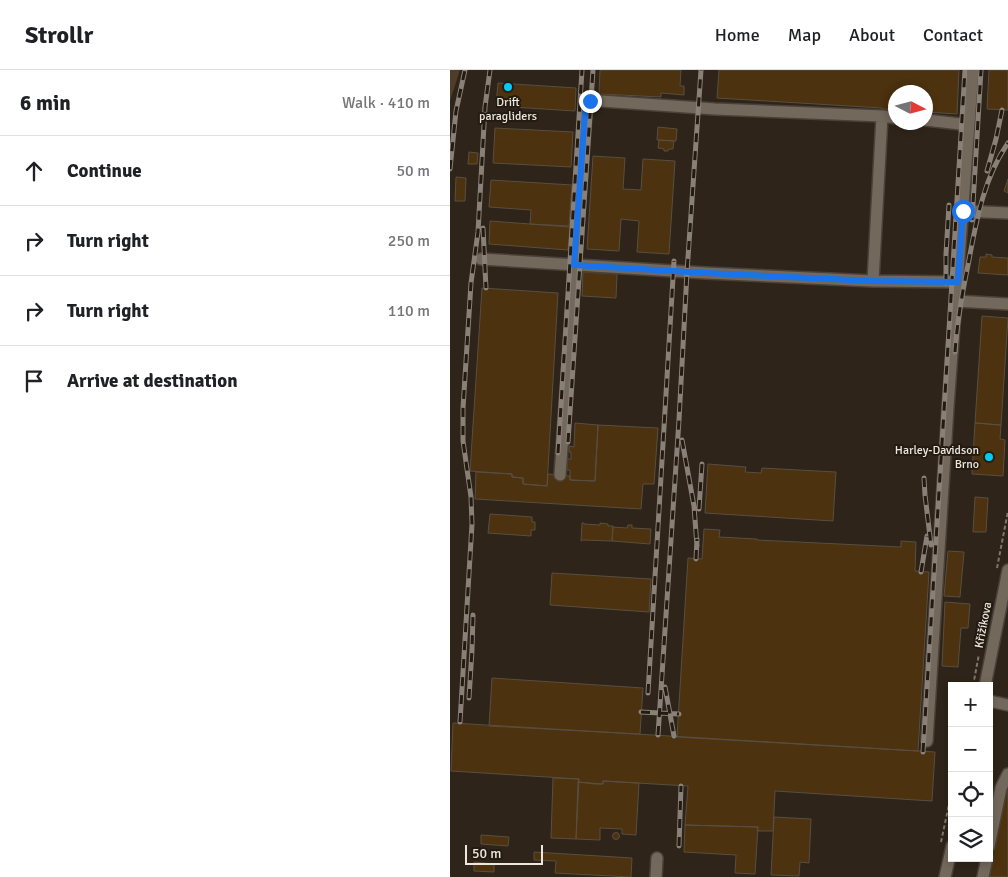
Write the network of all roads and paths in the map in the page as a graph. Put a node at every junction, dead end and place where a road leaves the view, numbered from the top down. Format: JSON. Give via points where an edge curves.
{"nodes":[{"id":1,"x":973,"y":70,"type":"edge"},
{"id":2,"x":882,"y":116,"type":"junction"},
{"id":3,"x":888,"y":117,"type":"edge"},
{"id":4,"x":933,"y":121,"type":"edge"},
{"id":5,"x":969,"y":125,"type":"junction"},
{"id":6,"x":963,"y":211,"type":"junction"},
{"id":7,"x":1008,"y":213,"type":"edge"},
{"id":8,"x":481,"y":259,"type":"dead end"},
{"id":9,"x":574,"y":265,"type":"junction"},
{"id":10,"x":873,"y":281,"type":"junction"},
{"id":11,"x":958,"y":282,"type":"junction"},
{"id":12,"x":956,"y":301,"type":"junction"},
{"id":13,"x":1008,"y":304,"type":"edge"},
{"id":14,"x":560,"y":475,"type":"dead end"},
{"id":15,"x":1008,"y":570,"type":"edge"},
{"id":16,"x":986,"y":682,"type":"edge"},
{"id":17,"x":993,"y":702,"type":"edge"},
{"id":18,"x":1008,"y":705,"type":"edge"},
{"id":19,"x":927,"y":741,"type":"dead end"},
{"id":20,"x":1008,"y":774,"type":"edge"},
{"id":21,"x":949,"y":817,"type":"edge"},
{"id":22,"x":993,"y":827,"type":"edge"},
{"id":23,"x":946,"y":847,"type":"edge"},
{"id":24,"x":657,"y":858,"type":"dead end"},
{"id":25,"x":986,"y":862,"type":"edge"},
{"id":26,"x":656,"y":877,"type":"edge"},
{"id":27,"x":945,"y":877,"type":"edge"},
{"id":28,"x":983,"y":877,"type":"edge"}],
"edges":[{"from":1,"to":5,"type":"street"},
{"from":2,"to":3,"type":"street"},
{"from":2,"to":9,"type":"street","via":[[586,100]]},
{"from":2,"to":10,"type":"street"},
{"from":4,"to":5,"type":"street"},
{"from":5,"to":6,"type":"street"},
{"from":6,"to":7,"type":"street"},
{"from":6,"to":11,"type":"street"},
{"from":8,"to":9,"type":"street"},
{"from":9,"to":10,"type":"street"},
{"from":9,"to":14,"type":"street"},
{"from":10,"to":11,"type":"street"},
{"from":11,"to":12,"type":"street"},
{"from":12,"to":13,"type":"street"},
{"from":12,"to":19,"type":"street"},
{"from":15,"to":16,"type":"street","name":"Křižíkova"},
{"from":17,"to":18,"type":"street"},
{"from":20,"to":22,"type":"street","via":[[1001,788]]},
{"from":21,"to":23,"type":"path"},
{"from":23,"to":27,"type":"street"},
{"from":24,"to":26,"type":"street"},
{"from":25,"to":28,"type":"street"}]}
